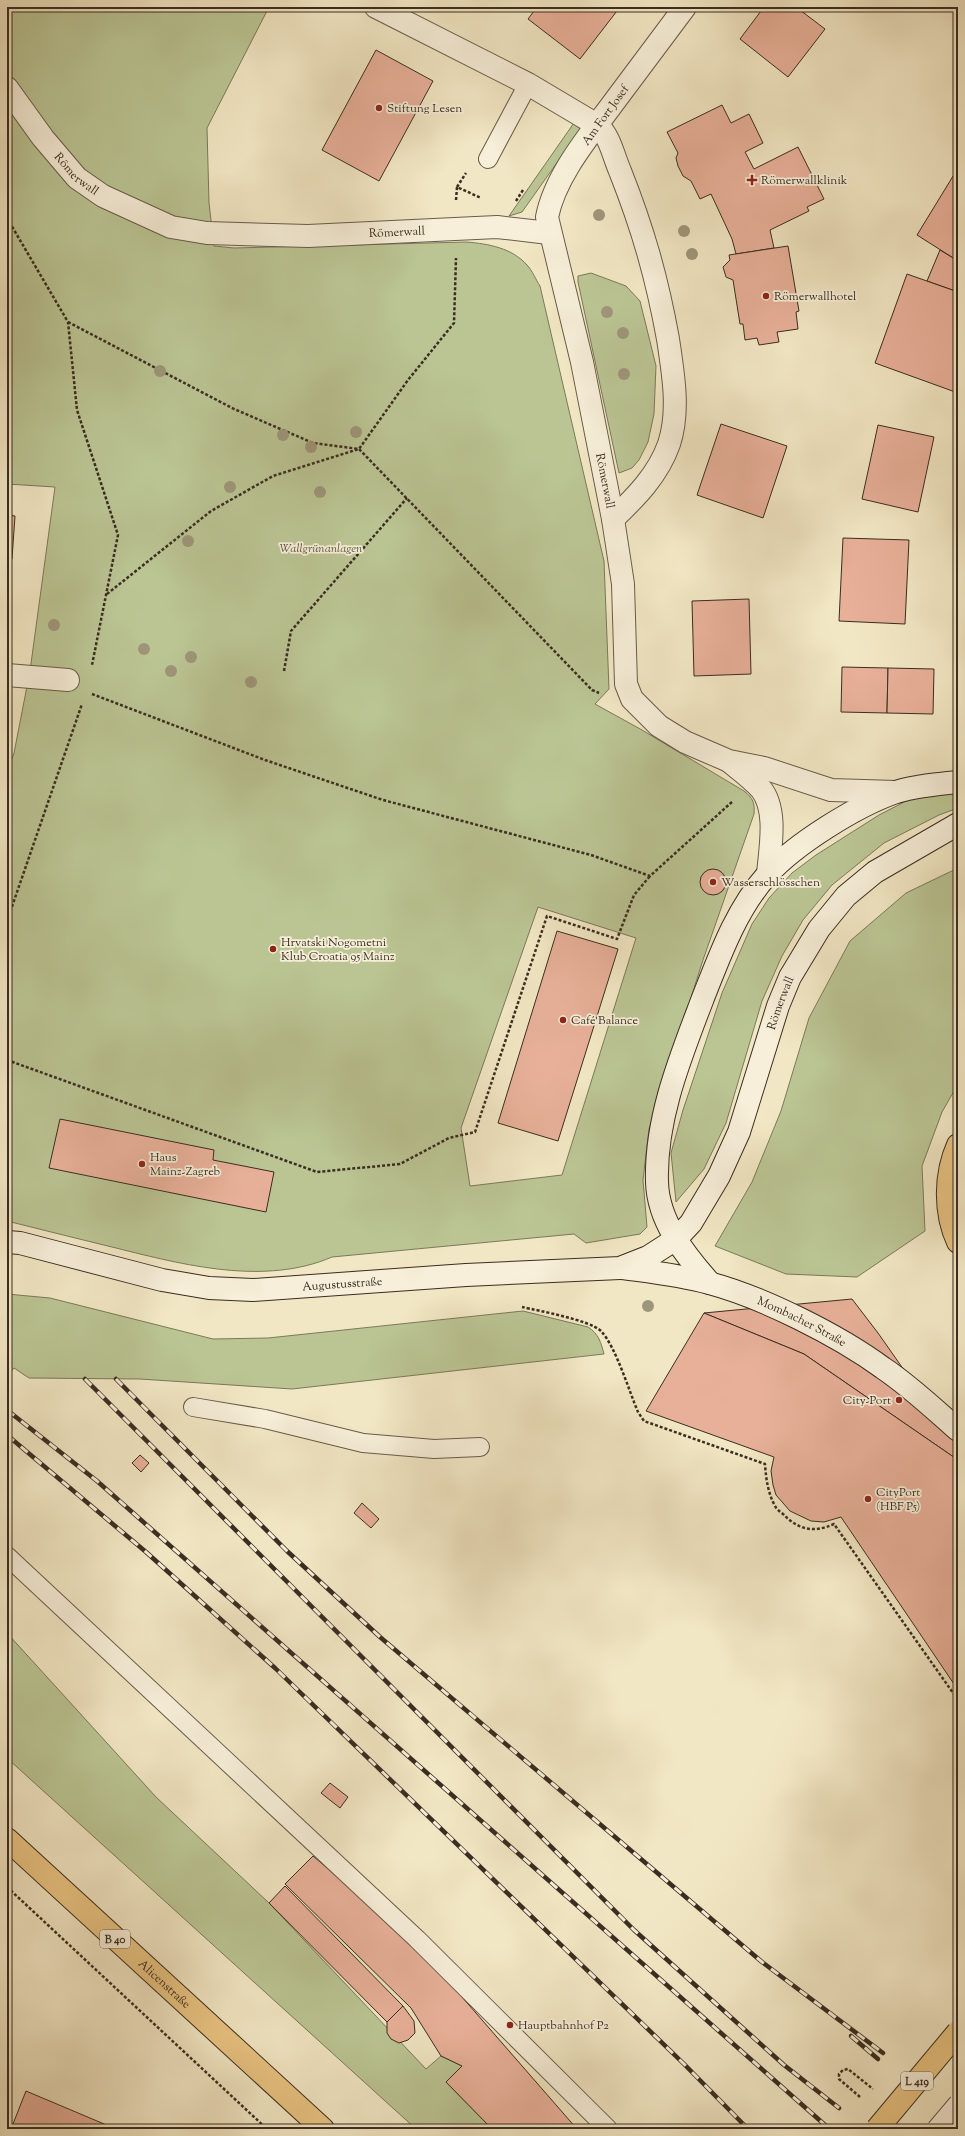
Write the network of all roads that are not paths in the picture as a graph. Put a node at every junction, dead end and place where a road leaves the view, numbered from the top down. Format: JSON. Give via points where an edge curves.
{"nodes":[{"id":1,"x":376,"y":7,"type":"edge"},
{"id":2,"x":685,"y":7,"type":"edge"},
{"id":3,"x":528,"y":84,"type":"junction"},
{"id":4,"x":7,"y":88,"type":"edge"},
{"id":5,"x":597,"y":125,"type":"junction"},
{"id":6,"x":488,"y":159,"type":"dead end"},
{"id":7,"x":549,"y":233,"type":"junction"},
{"id":8,"x":613,"y":519,"type":"junction"},
{"id":9,"x":7,"y":676,"type":"edge"},
{"id":10,"x":68,"y":680,"type":"dead end"},
{"id":11,"x":730,"y":761,"type":"junction"},
{"id":12,"x":958,"y":782,"type":"edge"},
{"id":13,"x":896,"y":792,"type":"junction"},
{"id":14,"x":958,"y":824,"type":"edge"},
{"id":15,"x":768,"y":874,"type":"junction"},
{"id":16,"x":958,"y":1144,"type":"edge"},
{"id":17,"x":676,"y":1239,"type":"junction"},
{"id":18,"x":7,"y":1242,"type":"edge"},
{"id":19,"x":958,"y":1242,"type":"edge"},
{"id":20,"x":620,"y":1268,"type":"junction"},
{"id":21,"x":685,"y":1277,"type":"junction"},
{"id":22,"x":710,"y":1283,"type":"junction"},
{"id":23,"x":193,"y":1407,"type":"dead end"},
{"id":24,"x":958,"y":1430,"type":"edge"},
{"id":25,"x":480,"y":1447,"type":"dead end"},
{"id":26,"x":7,"y":1556,"type":"edge"},
{"id":27,"x":7,"y":1839,"type":"edge"},
{"id":28,"x":958,"y":2032,"type":"edge"},
{"id":29,"x":958,"y":2103,"type":"edge"},
{"id":30,"x":322,"y":2129,"type":"edge"},
{"id":31,"x":608,"y":2129,"type":"edge"},
{"id":32,"x":876,"y":2129,"type":"edge"},
{"id":33,"x":936,"y":2129,"type":"edge"}],
"edges":[{"from":1,"to":3,"type":"street","name":"Römerwall"},
{"from":2,"to":5,"type":"street","name":"Am Fort Josef"},
{"from":3,"to":5,"type":"street","name":"Römerwall"},
{"from":3,"to":6,"type":"lane"},
{"from":4,"to":7,"type":"street","name":"Römerwall","via":[[42,138],[77,178],[103,196],[171,228],[308,236],[497,227]]},
{"from":5,"to":7,"type":"street","name":"Am Fort Josef","via":[[550,200],[547,217]]},
{"from":5,"to":8,"type":"street","name":"Römerwall","via":[[611,146],[649,250],[659,287],[675,384],[669,444],[648,483]]},
{"from":7,"to":8,"type":"street","name":"Römerwall","via":[[582,362]]},
{"from":8,"to":11,"type":"street","name":"Römerwall","via":[[623,584],[626,684],[632,699],[659,726],[685,742]]},
{"from":9,"to":10,"type":"street"},
{"from":11,"to":13,"type":"street","name":"Römerwall","via":[[764,768],[831,790]]},
{"from":11,"to":15,"type":"street","name":"Römerwall","via":[[761,789],[768,802]]},
{"from":12,"to":13,"type":"street","name":"Römerwall"},
{"from":13,"to":15,"type":"street","name":"Römerwall","via":[[873,802],[815,836],[790,853]]},
{"from":14,"to":17,"type":"street","name":"Römerwall","via":[[875,872],[846,896],[819,929],[790,977],[778,1006],[739,1132],[719,1176],[691,1223]]},
{"from":15,"to":17,"type":"street","name":"Römerwall","via":[[746,902],[721,953],[679,1061],[666,1110],[657,1182],[666,1221]]},
{"from":16,"to":19,"type":"main road","via":[[948,1184],[949,1210]]},
{"from":17,"to":20,"type":"street","name":"Augustusstraße","via":[[648,1257]]},
{"from":17,"to":21,"type":"lane"},
{"from":17,"to":22,"type":"street","name":"Römerwall"},
{"from":18,"to":20,"type":"street","name":"Augustusstraße","via":[[20,1243],[162,1280],[209,1288],[253,1290],[466,1275]]},
{"from":20,"to":21,"type":"street","name":"Mombacher Straße"},
{"from":21,"to":22,"type":"street","name":"Mombacher Straße"},
{"from":22,"to":24,"type":"street","name":"Mombacher Straße","via":[[757,1300],[825,1332],[883,1368]]},
{"from":23,"to":25,"type":"lane","via":[[265,1419],[363,1444],[434,1449]]},
{"from":26,"to":31,"type":"lane","via":[[417,1939]]},
{"from":27,"to":30,"type":"main road","name":"Alicenstraße","number":"B 40"},
{"from":28,"to":32,"type":"main road","number":"L 419","bridge":true},
{"from":29,"to":33,"type":"lane","bridge":true}]}
